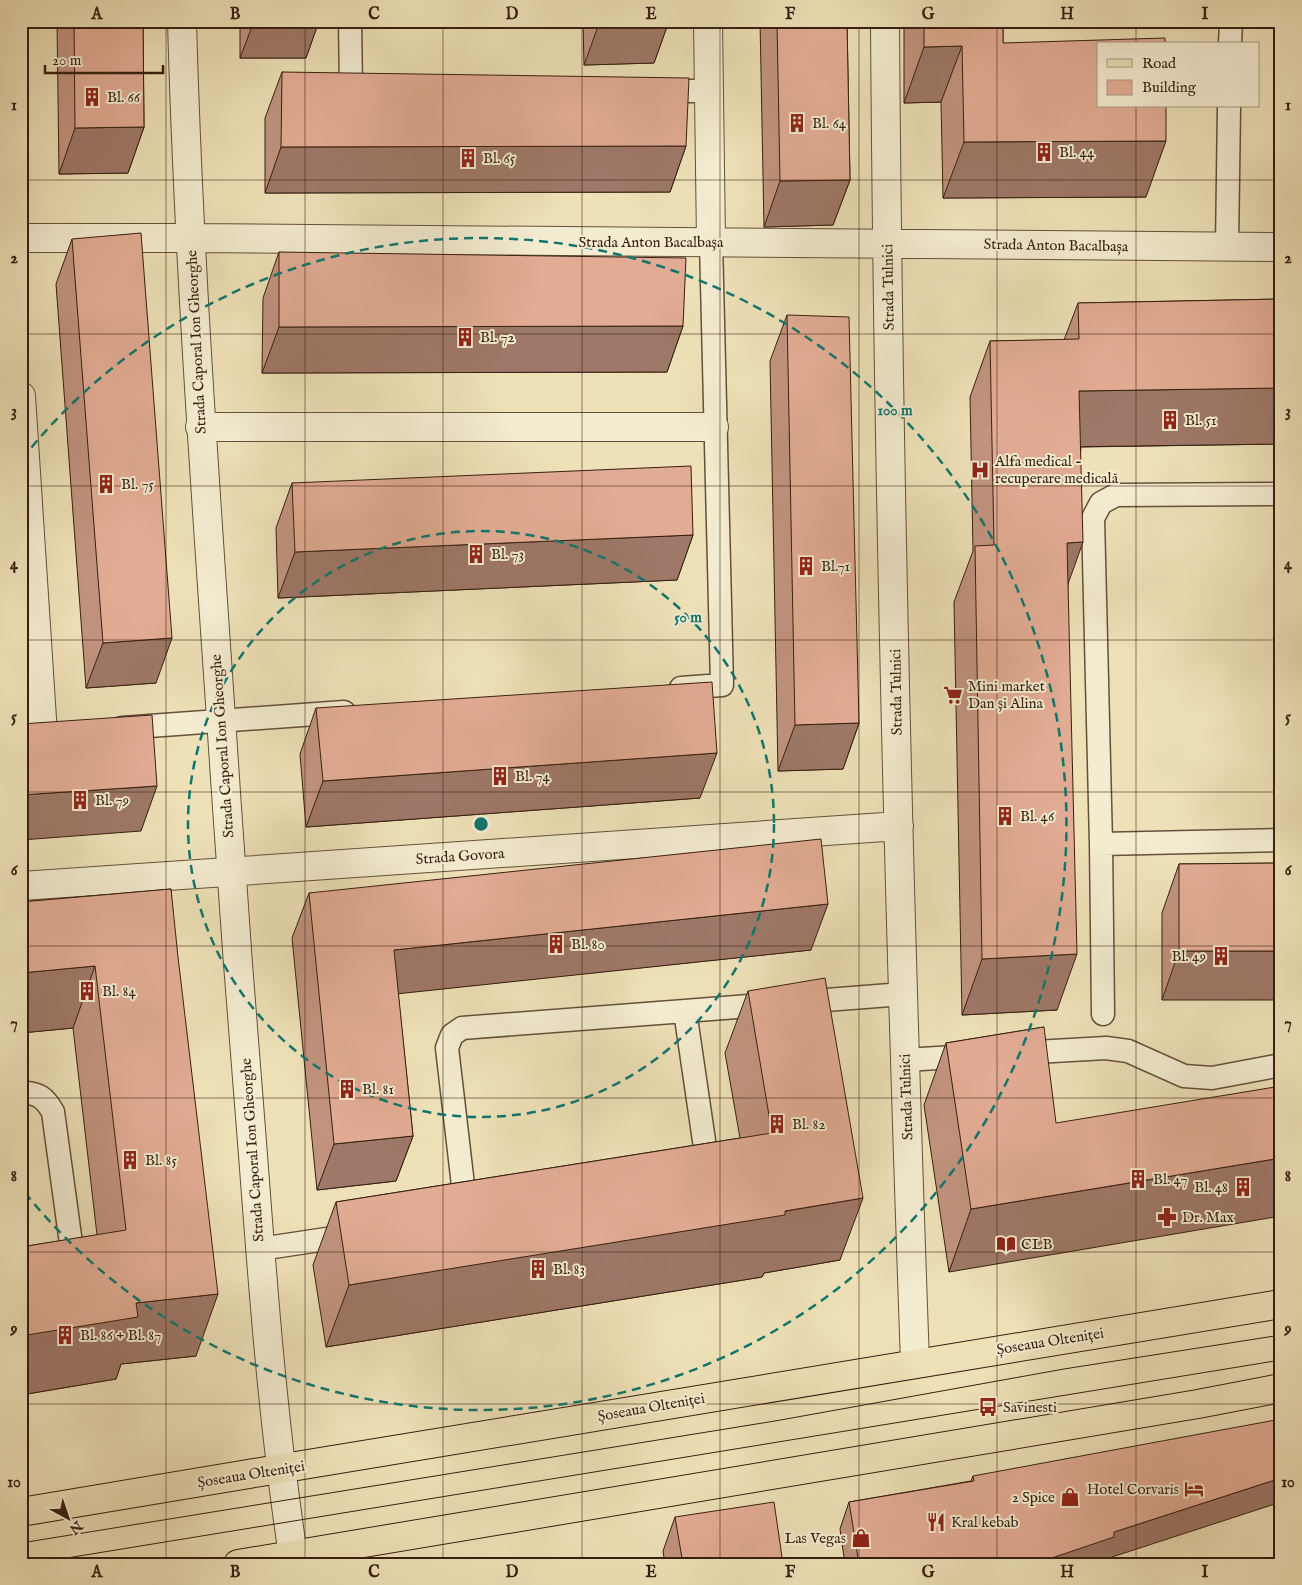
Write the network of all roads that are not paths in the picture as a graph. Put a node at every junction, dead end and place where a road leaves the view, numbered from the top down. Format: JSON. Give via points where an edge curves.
{"nodes":[{"id":1,"x":182,"y":21,"type":"edge"},
{"id":2,"x":350,"y":21,"type":"edge"},
{"id":3,"x":708,"y":21,"type":"edge"},
{"id":4,"x":885,"y":21,"type":"edge"},
{"id":5,"x":1230,"y":21,"type":"edge"},
{"id":6,"x":1230,"y":42,"type":"edge"},
{"id":7,"x":385,"y":89,"type":"edge"},
{"id":8,"x":633,"y":91,"type":"edge"},
{"id":9,"x":709,"y":91,"type":"junction"},
{"id":10,"x":1229,"y":108,"type":"edge"},
{"id":11,"x":21,"y":238,"type":"edge"},
{"id":12,"x":191,"y":238,"type":"junction"},
{"id":13,"x":711,"y":242,"type":"junction"},
{"id":14,"x":887,"y":244,"type":"junction"},
{"id":15,"x":1227,"y":247,"type":"junction"},
{"id":16,"x":1281,"y":247,"type":"edge"},
{"id":17,"x":22,"y":407,"type":"edge"},
{"id":18,"x":200,"y":427,"type":"junction"},
{"id":19,"x":714,"y":427,"type":"junction"},
{"id":20,"x":1281,"y":494,"type":"edge"},
{"id":21,"x":663,"y":689,"type":"edge"},
{"id":22,"x":368,"y":710,"type":"edge"},
{"id":23,"x":221,"y":720,"type":"junction"},
{"id":24,"x":103,"y":730,"type":"edge"},
{"id":25,"x":43,"y":734,"type":"edge"},
{"id":26,"x":899,"y":826,"type":"junction"},
{"id":27,"x":1281,"y":840,"type":"edge"},
{"id":28,"x":1101,"y":844,"type":"junction"},
{"id":29,"x":231,"y":871,"type":"junction"},
{"id":30,"x":21,"y":886,"type":"edge"},
{"id":31,"x":904,"y":994,"type":"junction"},
{"id":32,"x":685,"y":1011,"type":"junction"},
{"id":33,"x":1103,"y":1014,"type":"dead end"},
{"id":34,"x":905,"y":1060,"type":"junction"},
{"id":35,"x":1281,"y":1065,"type":"edge"},
{"id":36,"x":21,"y":1093,"type":"edge"},
{"id":37,"x":694,"y":1182,"type":"edge"},
{"id":38,"x":467,"y":1217,"type":"edge"},
{"id":39,"x":368,"y":1232,"type":"edge"},
{"id":40,"x":260,"y":1249,"type":"junction"},
{"id":41,"x":21,"y":1278,"type":"edge"},
{"id":42,"x":1281,"y":1304,"type":"edge"},
{"id":43,"x":915,"y":1362,"type":"junction"},
{"id":44,"x":1281,"y":1388,"type":"edge"},
{"id":45,"x":280,"y":1469,"type":"junction"},
{"id":46,"x":21,"y":1512,"type":"edge"},
{"id":47,"x":292,"y":1555,"type":"junction"},
{"id":48,"x":238,"y":1564,"type":"edge"}],
"edges":[{"from":1,"to":12,"type":"street","name":"Strada Caporal Ion Gheorghe"},
{"from":2,"to":7,"type":"lane","via":[[351,89]]},
{"from":3,"to":9,"type":"street"},
{"from":4,"to":14,"type":"street","name":"Strada Tulnici"},
{"from":5,"to":6,"type":"lane"},
{"from":8,"to":9,"type":"lane"},
{"from":9,"to":13,"type":"street"},
{"from":10,"to":15,"type":"lane"},
{"from":11,"to":12,"type":"street","name":"Strada Anton Bacalbașa"},
{"from":12,"to":13,"type":"street","name":"Strada Anton Bacalbașa"},
{"from":12,"to":18,"type":"street","name":"Strada Caporal Ion Gheorghe"},
{"from":13,"to":14,"type":"street","name":"Strada Anton Bacalbașa"},
{"from":13,"to":19,"type":"lane"},
{"from":14,"to":15,"type":"street","name":"Strada Anton Bacalbașa"},
{"from":14,"to":26,"type":"street","name":"Strada Tulnici"},
{"from":15,"to":16,"type":"street","name":"Strada Anton Bacalbașa"},
{"from":17,"to":25,"type":"street"},
{"from":18,"to":19,"type":"street"},
{"from":18,"to":23,"type":"street","name":"Strada Caporal Ion Gheorghe"},
{"from":19,"to":21,"type":"lane","via":[[722,685]]},
{"from":20,"to":28,"type":"lane","via":[[1116,495],[1101,503],[1093,518]]},
{"from":22,"to":23,"type":"lane"},
{"from":23,"to":24,"type":"lane"},
{"from":23,"to":29,"type":"street","name":"Strada Caporal Ion Gheorghe"},
{"from":26,"to":29,"type":"street","name":"Strada Govora"},
{"from":26,"to":31,"type":"street","name":"Strada Tulnici"},
{"from":27,"to":28,"type":"lane"},
{"from":28,"to":33,"type":"lane"},
{"from":29,"to":30,"type":"street","name":"Strada Govora"},
{"from":29,"to":40,"type":"street","name":"Strada Caporal Ion Gheorghe"},
{"from":31,"to":32,"type":"lane"},
{"from":31,"to":34,"type":"street","name":"Strada Tulnici"},
{"from":32,"to":37,"type":"lane","via":[[708,1168],[705,1178]]},
{"from":32,"to":38,"type":"lane","via":[[462,1028],[452,1035],[447,1048]]},
{"from":34,"to":35,"type":"lane","via":[[1106,1048],[1128,1051],[1184,1076],[1212,1078]]},
{"from":34,"to":43,"type":"street","name":"Strada Tulnici"},
{"from":36,"to":41,"type":"lane","via":[[41,1096],[53,1112],[73,1253],[71,1262],[62,1272]]},
{"from":39,"to":40,"type":"lane"},
{"from":40,"to":45,"type":"street","name":"Strada Caporal Ion Gheorghe"},
{"from":42,"to":43,"type":"main road","name":"Șoseaua Olteniței"},
{"from":43,"to":45,"type":"main road","name":"Șoseaua Olteniței"},
{"from":44,"to":47,"type":"main road"},
{"from":45,"to":46,"type":"main road","name":"Șoseaua Olteniței"},
{"from":45,"to":47,"type":"street","name":"Strada Caporal Ion Gheorghe"},
{"from":47,"to":48,"type":"main road"}]}
